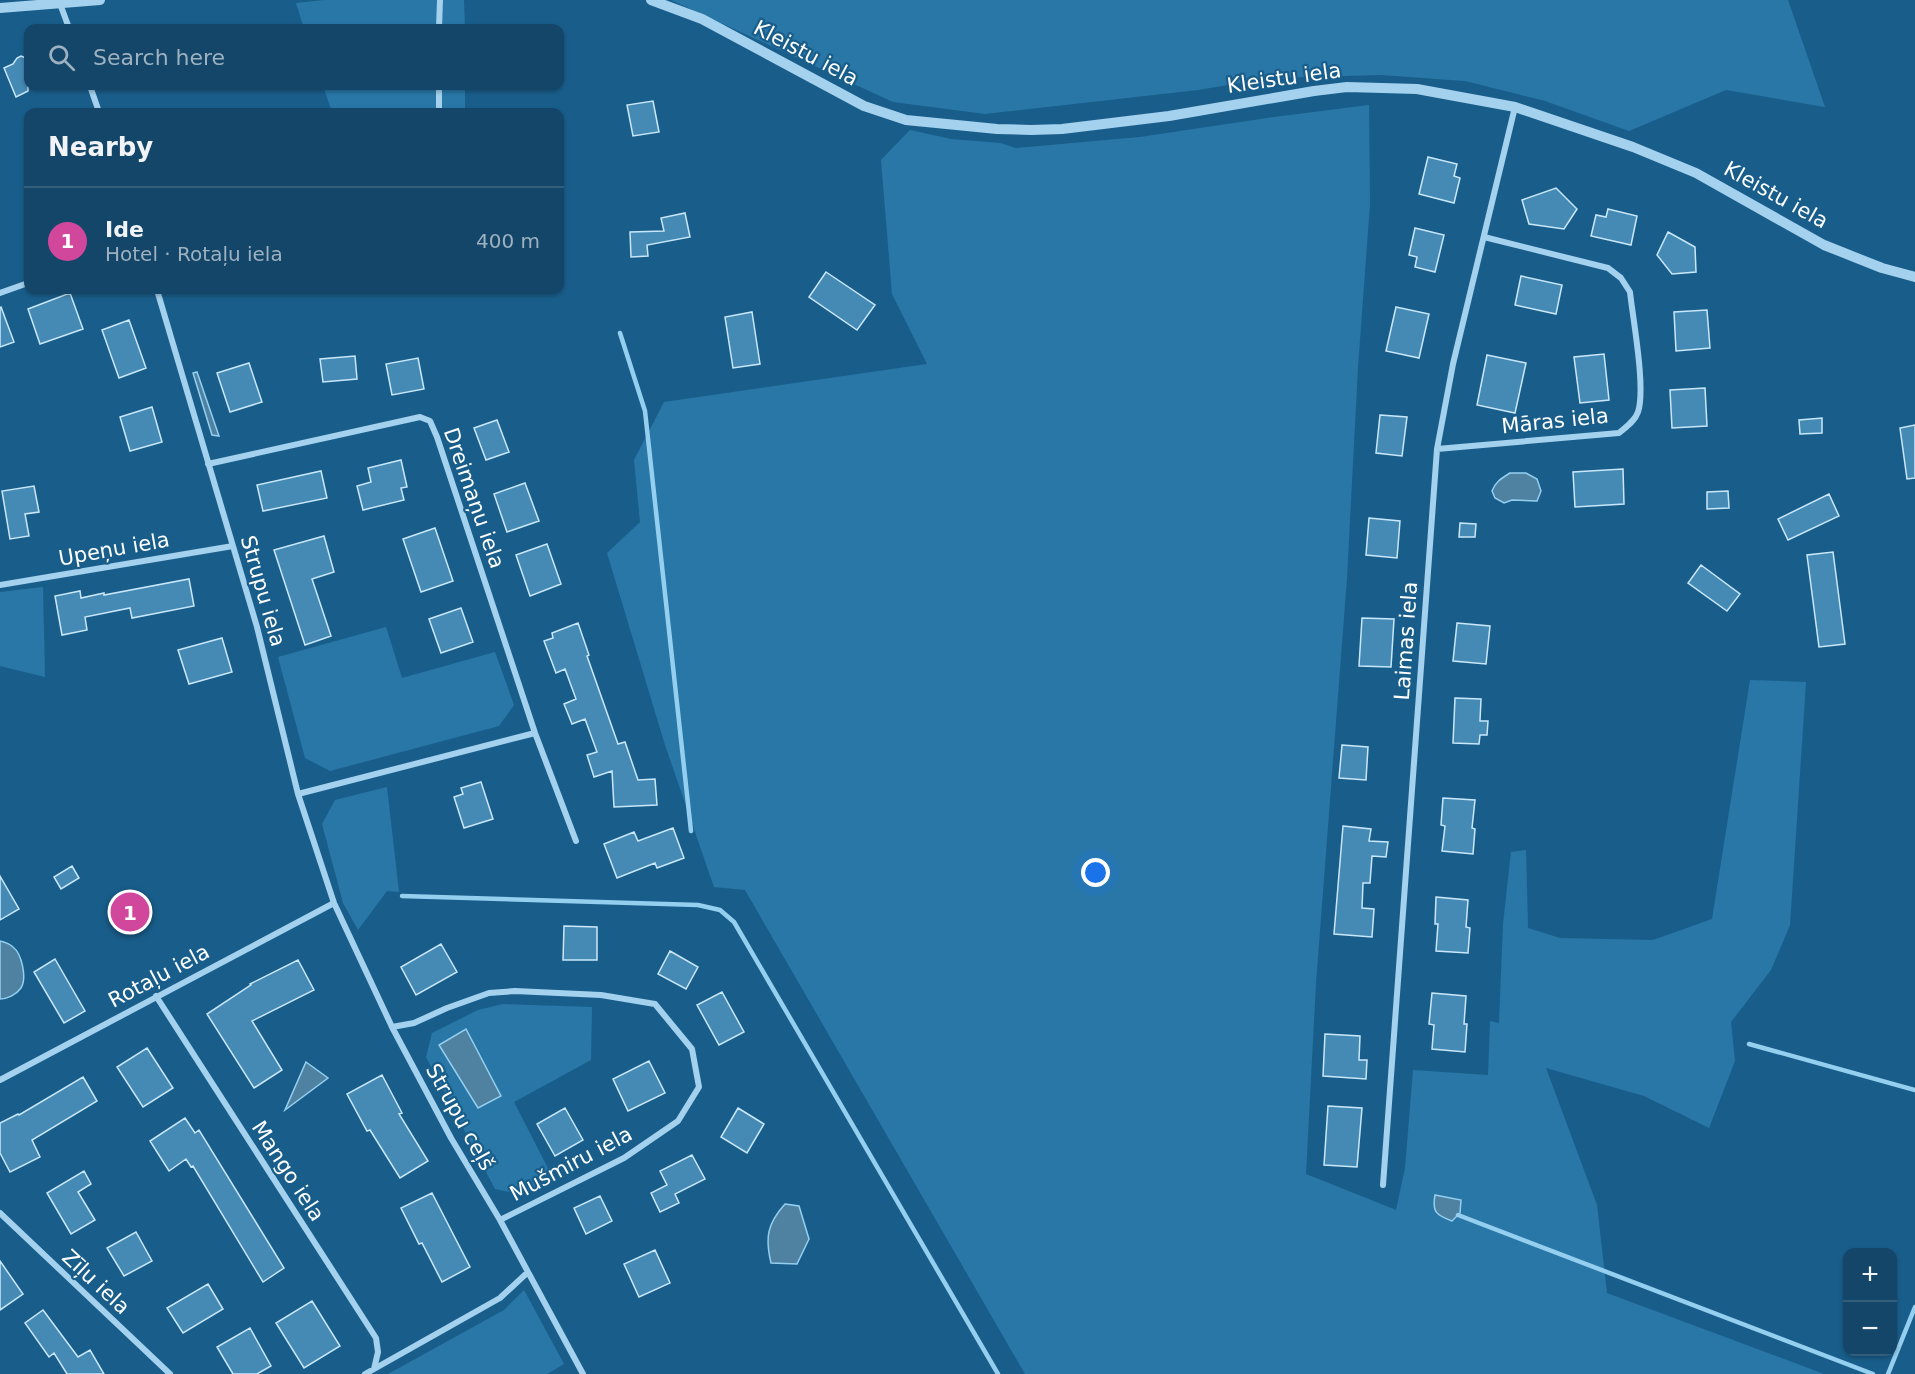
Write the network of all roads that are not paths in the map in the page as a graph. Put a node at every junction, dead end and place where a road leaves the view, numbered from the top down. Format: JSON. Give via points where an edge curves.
{"nodes":[{"id":1,"x":100,"y":0,"type":"edge"},
{"id":2,"x":440,"y":0,"type":"edge"},
{"id":3,"x":651,"y":0,"type":"edge"},
{"id":4,"x":59,"y":2,"type":"edge"},
{"id":5,"x":0,"y":8,"type":"edge"},
{"id":6,"x":67,"y":24,"type":"edge"},
{"id":7,"x":439,"y":24,"type":"edge"},
{"id":8,"x":91,"y":90,"type":"edge"},
{"id":9,"x":438,"y":90,"type":"edge"},
{"id":10,"x":1515,"y":107,"type":"junction"},
{"id":11,"x":98,"y":108,"type":"edge"},
{"id":12,"x":439,"y":108,"type":"edge"},
{"id":13,"x":1484,"y":237,"type":"junction"},
{"id":14,"x":1915,"y":277,"type":"edge"},
{"id":15,"x":24,"y":285,"type":"edge"},
{"id":16,"x":0,"y":294,"type":"edge"},
{"id":17,"x":158,"y":294,"type":"edge"},
{"id":18,"x":1437,"y":449,"type":"junction"},
{"id":19,"x":208,"y":464,"type":"junction"},
{"id":20,"x":232,"y":546,"type":"junction"},
{"id":21,"x":0,"y":585,"type":"edge"},
{"id":22,"x":535,"y":733,"type":"junction"},
{"id":23,"x":298,"y":794,"type":"junction"},
{"id":24,"x":576,"y":841,"type":"dead end"},
{"id":25,"x":334,"y":903,"type":"junction"},
{"id":26,"x":156,"y":996,"type":"junction"},
{"id":27,"x":392,"y":1027,"type":"junction"},
{"id":28,"x":0,"y":1080,"type":"edge"},
{"id":29,"x":1383,"y":1185,"type":"dead end"},
{"id":30,"x":0,"y":1213,"type":"edge"},
{"id":31,"x":500,"y":1220,"type":"junction"},
{"id":32,"x":528,"y":1272,"type":"junction"},
{"id":33,"x":374,"y":1369,"type":"junction"},
{"id":34,"x":170,"y":1374,"type":"edge"},
{"id":35,"x":365,"y":1374,"type":"edge"},
{"id":36,"x":583,"y":1374,"type":"edge"}],
"edges":[{"from":1,"to":4,"type":"street"},
{"from":2,"to":7,"type":"street"},
{"from":3,"to":10,"type":"street","name":"Kleistu iela","via":[[702,20],[864,106],[906,120],[997,129],[1062,129],[1359,87],[1417,88]]},
{"from":4,"to":5,"type":"street"},
{"from":4,"to":6,"type":"street"},
{"from":8,"to":11,"type":"street"},
{"from":9,"to":12,"type":"street"},
{"from":10,"to":13,"type":"street","name":"Laimas iela"},
{"from":10,"to":14,"type":"street","name":"Kleistu iela","via":[[1696,173],[1824,245]]},
{"from":13,"to":18,"type":"street","name":"Laimas iela"},
{"from":13,"to":18,"type":"street","name":"Māras iela","via":[[1608,268],[1621,278],[1630,291],[1641,397],[1632,423],[1619,433]]},
{"from":15,"to":16,"type":"street"},
{"from":17,"to":19,"type":"street","name":"Strupu iela"},
{"from":18,"to":29,"type":"street","name":"Laimas iela"},
{"from":19,"to":20,"type":"street","name":"Strupu iela"},
{"from":19,"to":22,"type":"street","name":"Dreimaņu iela","via":[[420,417],[430,421]]},
{"from":20,"to":21,"type":"street","name":"Upeņu iela"},
{"from":20,"to":23,"type":"street","name":"Strupu iela","via":[[257,627]]},
{"from":22,"to":23,"type":"street"},
{"from":22,"to":24,"type":"street","name":"Dreimaņu iela"},
{"from":23,"to":25,"type":"street","name":"Strupu iela"},
{"from":25,"to":26,"type":"street","name":"Rotaļu iela"},
{"from":25,"to":27,"type":"street","name":"Strupu ceļš"},
{"from":26,"to":28,"type":"street","name":"Rotaļu iela"},
{"from":26,"to":33,"type":"street","name":"Mango iela","via":[[376,1338]]},
{"from":27,"to":31,"type":"street","name":"Strupu ceļš"},
{"from":27,"to":31,"type":"street","name":"Mušmiru iela","via":[[414,1023],[489,993],[601,994],[655,1004],[692,1049],[699,1087],[678,1121],[624,1158]]},
{"from":30,"to":34,"type":"street","name":"Zīļu iela"},
{"from":31,"to":32,"type":"street","name":"Strupu ceļš"},
{"from":32,"to":33,"type":"street","via":[[500,1298]]},
{"from":32,"to":36,"type":"street","name":"Strupu ceļš"},
{"from":33,"to":35,"type":"street"}]}
